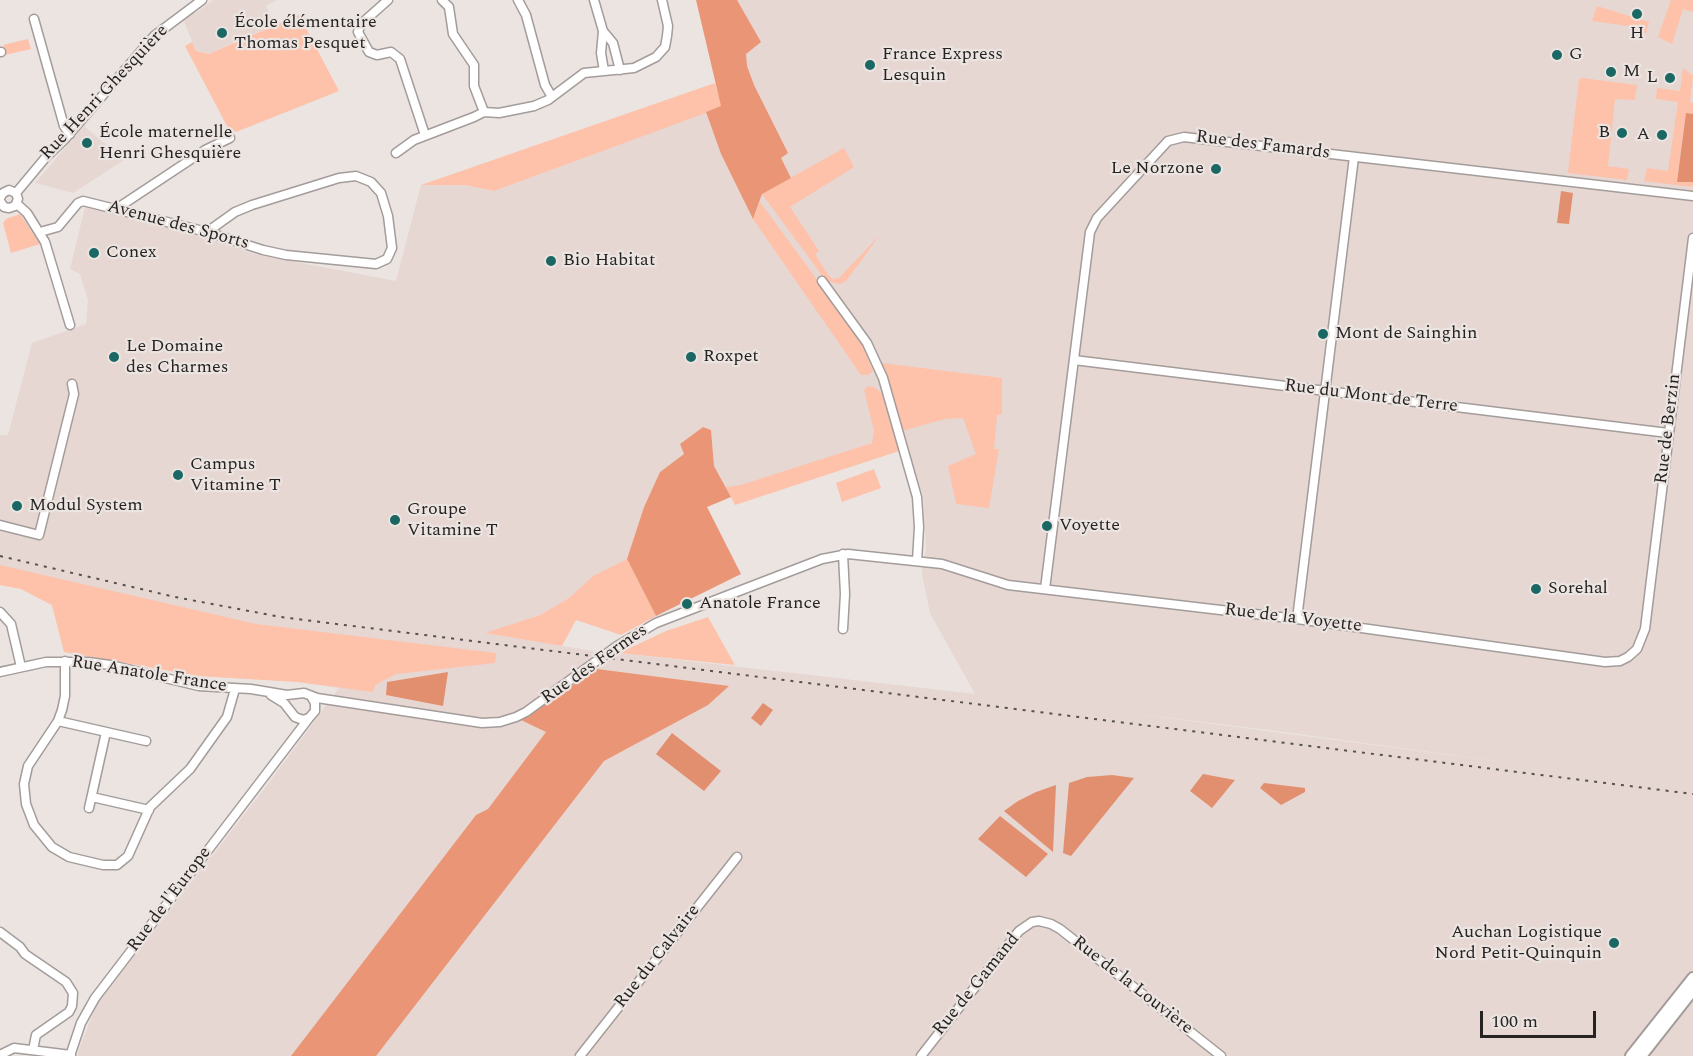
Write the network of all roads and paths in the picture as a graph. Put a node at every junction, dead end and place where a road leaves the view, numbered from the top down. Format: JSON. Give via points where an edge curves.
{"nodes":[{"id":1,"x":202,"y":0,"type":"edge"},
{"id":2,"x":388,"y":0,"type":"edge"},
{"id":3,"x":442,"y":0,"type":"edge"},
{"id":4,"x":518,"y":0,"type":"edge"},
{"id":5,"x":594,"y":0,"type":"edge"},
{"id":6,"x":662,"y":0,"type":"edge"},
{"id":7,"x":34,"y":19,"type":"dead end"},
{"id":8,"x":603,"y":31,"type":"junction"},
{"id":9,"x":604,"y":70,"type":"junction"},
{"id":10,"x":620,"y":70,"type":"junction"},
{"id":11,"x":552,"y":98,"type":"junction"},
{"id":12,"x":484,"y":112,"type":"junction"},
{"id":13,"x":70,"y":134,"type":"junction"},
{"id":14,"x":425,"y":135,"type":"junction"},
{"id":15,"x":230,"y":138,"type":"dead end"},
{"id":16,"x":396,"y":153,"type":"dead end"},
{"id":17,"x":1354,"y":157,"type":"junction"},
{"id":18,"x":16,"y":193,"type":"junction"},
{"id":19,"x":1693,"y":196,"type":"edge"},
{"id":20,"x":2,"y":199,"type":"edge"},
{"id":21,"x":17,"y":204,"type":"junction"},
{"id":22,"x":116,"y":208,"type":"junction"},
{"id":23,"x":40,"y":232,"type":"junction"},
{"id":24,"x":207,"y":232,"type":"junction"},
{"id":25,"x":1693,"y":238,"type":"edge"},
{"id":26,"x":822,"y":281,"type":"dead end"},
{"id":27,"x":70,"y":325,"type":"dead end"},
{"id":28,"x":1074,"y":360,"type":"junction"},
{"id":29,"x":72,"y":384,"type":"dead end"},
{"id":30,"x":1325,"y":391,"type":"junction"},
{"id":31,"x":1668,"y":433,"type":"junction"},
{"id":32,"x":0,"y":525,"type":"edge"},
{"id":33,"x":843,"y":554,"type":"junction"},
{"id":34,"x":916,"y":561,"type":"junction"},
{"id":35,"x":1045,"y":589,"type":"junction"},
{"id":36,"x":0,"y":612,"type":"edge"},
{"id":37,"x":1297,"y":619,"type":"junction"},
{"id":38,"x":1646,"y":620,"type":"joint"},
{"id":39,"x":843,"y":630,"type":"dead end"},
{"id":40,"x":64,"y":661,"type":"junction"},
{"id":41,"x":21,"y":667,"type":"junction"},
{"id":42,"x":0,"y":672,"type":"edge"},
{"id":43,"x":235,"y":689,"type":"junction"},
{"id":44,"x":262,"y":691,"type":"junction"},
{"id":45,"x":297,"y":694,"type":"junction"},
{"id":46,"x":310,"y":696,"type":"junction"},
{"id":47,"x":340,"y":701,"type":"junction"},
{"id":48,"x":290,"y":712,"type":"junction"},
{"id":49,"x":311,"y":716,"type":"junction"},
{"id":50,"x":58,"y":721,"type":"junction"},
{"id":51,"x":106,"y":732,"type":"junction"},
{"id":52,"x":146,"y":741,"type":"dead end"},
{"id":53,"x":282,"y":752,"type":"junction"},
{"id":54,"x":92,"y":797,"type":"junction"},
{"id":55,"x":89,"y":808,"type":"dead end"},
{"id":56,"x":149,"y":810,"type":"junction"},
{"id":57,"x":737,"y":857,"type":"dead end"},
{"id":58,"x":1039,"y":921,"type":"joint"},
{"id":59,"x":0,"y":932,"type":"edge"},
{"id":60,"x":1693,"y":978,"type":"edge"},
{"id":61,"x":1693,"y":990,"type":"edge"},
{"id":62,"x":33,"y":1050,"type":"junction"},
{"id":63,"x":0,"y":1055,"type":"edge"},
{"id":64,"x":70,"y":1056,"type":"edge"},
{"id":65,"x":580,"y":1056,"type":"edge"},
{"id":66,"x":921,"y":1056,"type":"edge"},
{"id":67,"x":1221,"y":1056,"type":"edge"},
{"id":68,"x":1631,"y":1056,"type":"edge"},
{"id":69,"x":1641,"y":1056,"type":"edge"}],
"edges":[{"from":1,"to":13,"type":"street","name":"Rue Henri Ghesquière","via":[[154,36]]},
{"from":2,"to":14,"type":"street","via":[[361,24],[358,32],[369,52],[391,52],[400,59]]},
{"from":3,"to":12,"type":"street","via":[[449,7],[453,34],[474,65],[474,86]]},
{"from":4,"to":11,"type":"street"},
{"from":5,"to":8,"type":"street"},
{"from":6,"to":10,"type":"street","via":[[668,26],[663,51],[638,67]]},
{"from":7,"to":13,"type":"street","via":[[64,126]]},
{"from":8,"to":9,"type":"street"},
{"from":8,"to":10,"type":"street","via":[[613,43]]},
{"from":9,"to":10,"type":"street"},
{"from":9,"to":11,"type":"street","via":[[584,73]]},
{"from":11,"to":12,"type":"street","via":[[519,110]]},
{"from":12,"to":14,"type":"street"},
{"from":13,"to":18,"type":"street","name":"Rue Henri Ghesquière"},
{"from":14,"to":16,"type":"street"},
{"from":15,"to":22,"type":"street"},
{"from":17,"to":19,"type":"street","name":"Rue des Famards"},
{"from":17,"to":28,"type":"street","name":"Rue des Famards","via":[[1184,137],[1162,145],[1097,218],[1090,232]]},
{"from":17,"to":30,"type":"street"},
{"from":18,"to":20,"type":"street","via":[[11,190]]},
{"from":18,"to":21,"type":"street"},
{"from":20,"to":21,"type":"street","via":[[13,208]]},
{"from":21,"to":23,"type":"street"},
{"from":22,"to":23,"type":"street","name":"Avenue des Sports","via":[[81,201],[58,227]]},
{"from":22,"to":24,"type":"street","name":"Avenue des Sports"},
{"from":23,"to":27,"type":"street"},
{"from":24,"to":24,"type":"street","name":"Avenue des Sports","via":[[252,205],[356,176],[378,189],[385,203],[392,248],[387,259],[365,264],[270,252]]},
{"from":25,"to":31,"type":"street","name":"Rue de Berzin"},
{"from":26,"to":34,"type":"street","via":[[867,343],[883,378],[917,497]]},
{"from":28,"to":30,"type":"street","name":"Rue du Mont de Terre"},
{"from":28,"to":35,"type":"street","name":"Rue des Famards"},
{"from":29,"to":32,"type":"street","via":[[74,394],[39,535]]},
{"from":30,"to":31,"type":"street","name":"Rue du Mont de Terre"},
{"from":30,"to":37,"type":"street"},
{"from":31,"to":38,"type":"street","name":"Rue de Berzin"},
{"from":33,"to":34,"type":"street","name":"Rue des Fermes"},
{"from":33,"to":39,"type":"street"},
{"from":33,"to":47,"type":"street","name":"Rue des Fermes","via":[[656,623],[617,646],[526,712],[506,721],[482,723]]},
{"from":34,"to":35,"type":"street","name":"Rue de la Voyette","via":[[950,566],[1002,584]]},
{"from":35,"to":37,"type":"street","name":"Rue de la Voyette"},
{"from":36,"to":41,"type":"street","via":[[11,624]]},
{"from":37,"to":38,"type":"street","name":"Rue de la Voyette","via":[[1605,662],[1620,661],[1636,649]]},
{"from":40,"to":41,"type":"street","name":"Rue Anatole France"},
{"from":40,"to":43,"type":"street","name":"Rue Anatole France","via":[[110,665],[199,686]]},
{"from":40,"to":50,"type":"street","via":[[64,700]]},
{"from":41,"to":42,"type":"street","name":"Rue Anatole France"},
{"from":43,"to":44,"type":"street","name":"Rue Anatole France"},
{"from":43,"to":56,"type":"street","via":[[229,714],[193,766]]},
{"from":44,"to":45,"type":"street","name":"Rue Anatole France"},
{"from":44,"to":48,"type":"street","name":"Rue Anatole France","via":[[280,700]]},
{"from":45,"to":46,"type":"street"},
{"from":45,"to":48,"type":"street","via":[[291,700]]},
{"from":46,"to":47,"type":"street","name":"Rue des Fermes"},
{"from":46,"to":49,"type":"street","via":[[315,703]]},
{"from":47,"to":49,"type":"street","via":[[323,705]]},
{"from":48,"to":49,"type":"street","via":[[301,720]]},
{"from":48,"to":53,"type":"street","via":[[293,729]]},
{"from":49,"to":53,"type":"street","name":"Rue de l'Europe"},
{"from":50,"to":51,"type":"street"},
{"from":50,"to":56,"type":"street","via":[[33,756],[25,779],[29,815],[43,839],[65,855],[112,866],[130,853]]},
{"from":51,"to":52,"type":"street"},
{"from":51,"to":54,"type":"street"},
{"from":53,"to":64,"type":"street","name":"Rue de l'Europe","via":[[95,998]]},
{"from":54,"to":55,"type":"street"},
{"from":54,"to":56,"type":"street"},
{"from":57,"to":65,"type":"street","name":"Rue du Calvaire"},
{"from":58,"to":66,"type":"street","name":"Rue de Gamand","via":[[1019,931]]},
{"from":58,"to":67,"type":"street","name":"Rue de la Louvière","via":[[1060,929]]},
{"from":59,"to":62,"type":"street","via":[[71,989],[69,1012],[36,1036]]},
{"from":60,"to":68,"type":"main road"},
{"from":61,"to":69,"type":"main road"},
{"from":62,"to":63,"type":"street","via":[[12,1048]]},
{"from":62,"to":64,"type":"street"}]}
